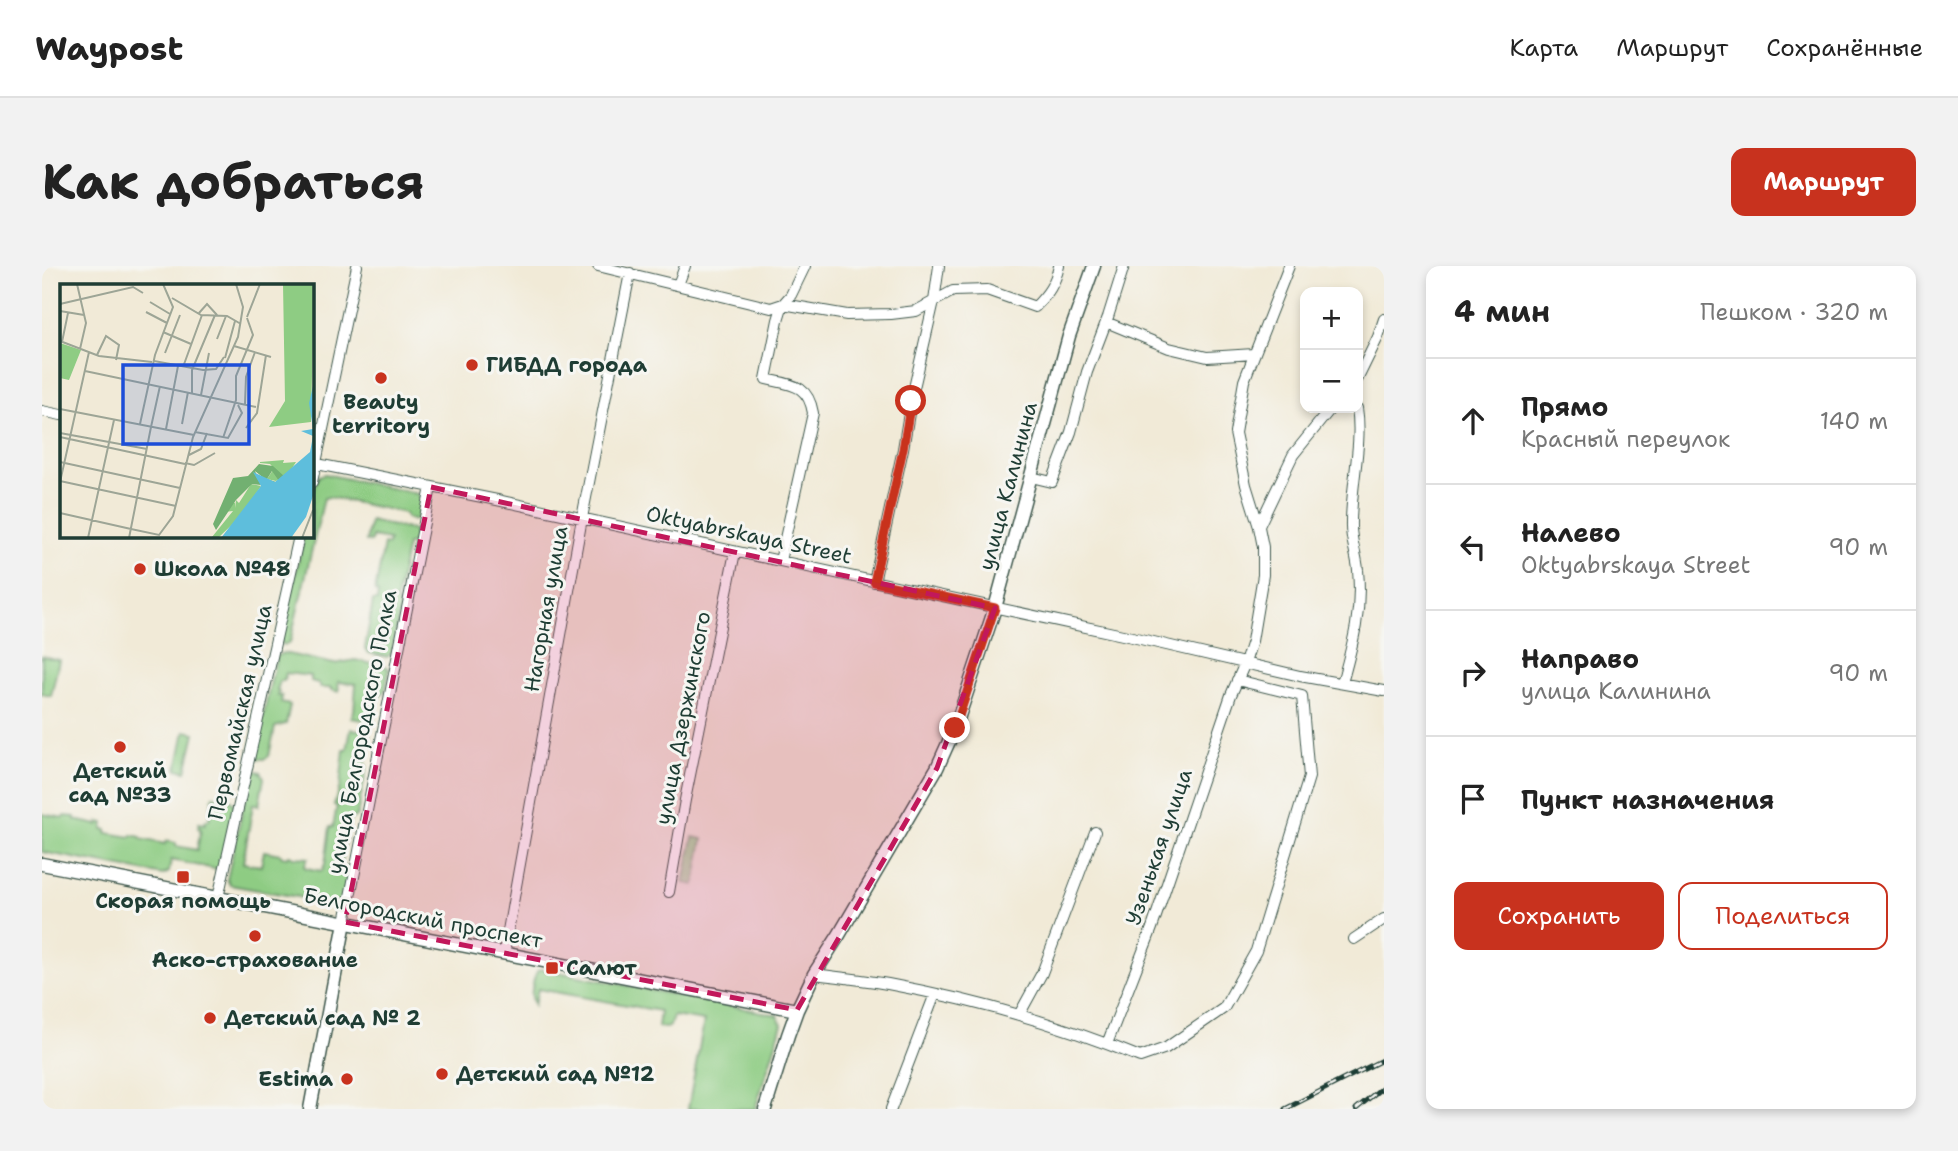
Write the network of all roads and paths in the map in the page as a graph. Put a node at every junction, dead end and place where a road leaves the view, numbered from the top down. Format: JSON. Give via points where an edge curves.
{"nodes":[{"id":1,"x":357,"y":266,"type":"edge"},
{"id":2,"x":598,"y":266,"type":"edge"},
{"id":3,"x":685,"y":266,"type":"edge"},
{"id":4,"x":805,"y":266,"type":"edge"},
{"id":5,"x":939,"y":266,"type":"edge"},
{"id":6,"x":1059,"y":266,"type":"edge"},
{"id":7,"x":1094,"y":266,"type":"edge"},
{"id":8,"x":1124,"y":266,"type":"edge"},
{"id":9,"x":1289,"y":266,"type":"edge"},
{"id":10,"x":630,"y":273,"type":"junction"},
{"id":11,"x":678,"y":285,"type":"junction"},
{"id":12,"x":934,"y":302,"type":"junction"},
{"id":13,"x":783,"y":304,"type":"junction"},
{"id":14,"x":1384,"y":319,"type":"edge"},
{"id":15,"x":1106,"y":322,"type":"junction"},
{"id":16,"x":1254,"y":354,"type":"junction"},
{"id":17,"x":1363,"y":368,"type":"edge"},
{"id":18,"x":42,"y":411,"type":"edge"},
{"id":19,"x":1327,"y":413,"type":"edge"},
{"id":20,"x":1358,"y":413,"type":"edge"},
{"id":21,"x":60,"y":415,"type":"edge"},
{"id":22,"x":314,"y":463,"type":"edge"},
{"id":23,"x":1031,"y":477,"type":"junction"},
{"id":24,"x":431,"y":487,"type":"junction"},
{"id":25,"x":582,"y":518,"type":"junction"},
{"id":26,"x":1259,"y":527,"type":"junction"},
{"id":27,"x":299,"y":537,"type":"edge"},
{"id":28,"x":735,"y":552,"type":"junction"},
{"id":29,"x":780,"y":561,"type":"junction"},
{"id":30,"x":874,"y":582,"type":"junction"},
{"id":31,"x":995,"y":608,"type":"junction"},
{"id":32,"x":1245,"y":663,"type":"junction"},
{"id":33,"x":1237,"y":680,"type":"junction"},
{"id":34,"x":1342,"y":682,"type":"junction"},
{"id":35,"x":1384,"y":691,"type":"edge"},
{"id":36,"x":1095,"y":832,"type":"dead end"},
{"id":37,"x":42,"y":864,"type":"edge"},
{"id":38,"x":669,"y":891,"type":"dead end"},
{"id":39,"x":218,"y":898,"type":"junction"},
{"id":40,"x":1384,"y":919,"type":"edge"},
{"id":41,"x":345,"y":922,"type":"junction"},
{"id":42,"x":1354,"y":939,"type":"dead end"},
{"id":43,"x":504,"y":953,"type":"junction"},
{"id":44,"x":814,"y":974,"type":"junction"},
{"id":45,"x":935,"y":993,"type":"junction"},
{"id":46,"x":797,"y":1010,"type":"junction"},
{"id":47,"x":1019,"y":1015,"type":"junction"},
{"id":48,"x":1107,"y":1044,"type":"junction"},
{"id":49,"x":310,"y":1109,"type":"edge"},
{"id":50,"x":765,"y":1109,"type":"edge"},
{"id":51,"x":891,"y":1109,"type":"edge"}],
"edges":[{"from":1,"to":22,"type":"street"},
{"from":2,"to":10,"type":"street"},
{"from":3,"to":11,"type":"street"},
{"from":4,"to":13,"type":"street"},
{"from":5,"to":12,"type":"street"},
{"from":6,"to":12,"type":"street","via":[[1049,293],[1035,307],[987,290],[953,291]]},
{"from":7,"to":23,"type":"main road","name":"улица Калинина","via":[[1069,336]]},
{"from":8,"to":15,"type":"street"},
{"from":9,"to":16,"type":"street","name":"Узенькая улица"},
{"from":10,"to":11,"type":"street"},
{"from":10,"to":25,"type":"street","name":"Нагорная улица"},
{"from":11,"to":13,"type":"street","via":[[771,308]]},
{"from":12,"to":13,"type":"street","via":[[916,311],[847,315]]},
{"from":12,"to":30,"type":"street"},
{"from":13,"to":29,"type":"street","via":[[766,379],[803,388],[813,413]]},
{"from":14,"to":17,"type":"street"},
{"from":15,"to":16,"type":"street","via":[[1169,348],[1207,357]]},
{"from":15,"to":23,"type":"street","via":[[1058,470],[1052,482]]},
{"from":16,"to":26,"type":"street","name":"Узенькая улица","via":[[1235,433]]},
{"from":18,"to":21,"type":"street"},
{"from":19,"to":26,"type":"street","via":[[1293,455]]},
{"from":20,"to":34,"type":"street","via":[[1350,530],[1359,604]]},
{"from":22,"to":24,"type":"street","name":"Oktyabrskaya Street"},
{"from":23,"to":31,"type":"main road","name":"улица Калинина"},
{"from":24,"to":25,"type":"street","name":"Oktyabrskaya Street"},
{"from":24,"to":41,"type":"street","name":"улица Белгородского Полка"},
{"from":25,"to":28,"type":"street","name":"Oktyabrskaya Street"},
{"from":25,"to":43,"type":"street","name":"Нагорная улица"},
{"from":26,"to":32,"type":"street","name":"Узенькая улица","via":[[1263,575]]},
{"from":27,"to":39,"type":"street","name":"Первомайская улица"},
{"from":28,"to":29,"type":"street","name":"Oktyabrskaya Street"},
{"from":28,"to":38,"type":"street","name":"улица Дзержинского"},
{"from":29,"to":30,"type":"street","name":"Oktyabrskaya Street"},
{"from":30,"to":31,"type":"street","name":"Oktyabrskaya Street"},
{"from":31,"to":32,"type":"street","name":"Oktyabrskaya Street"},
{"from":31,"to":44,"type":"main road","name":"улица Калинина","via":[[937,768]]},
{"from":32,"to":33,"type":"street","name":"Узенькая улица"},
{"from":32,"to":34,"type":"street","name":"Oktyabrskaya Street"},
{"from":33,"to":48,"type":"street","name":"Узенькая улица"},
{"from":33,"to":48,"type":"street","via":[[1302,696],[1309,777],[1256,951],[1224,1009],[1166,1048],[1140,1058]]},
{"from":34,"to":35,"type":"street","name":"Oktyabrskaya Street"},
{"from":36,"to":47,"type":"street","via":[[1042,972]]},
{"from":37,"to":39,"type":"main road","name":"Белгородский проспект"},
{"from":39,"to":41,"type":"main road","name":"Белгородский проспект"},
{"from":40,"to":42,"type":"street"},
{"from":41,"to":43,"type":"main road","name":"Белгородский проспект"},
{"from":41,"to":49,"type":"main road","name":"улица Белгородского Полка"},
{"from":43,"to":46,"type":"main road","name":"Белгородский проспект"},
{"from":44,"to":45,"type":"street"},
{"from":44,"to":46,"type":"main road","name":"улица Калинина"},
{"from":45,"to":47,"type":"street"},
{"from":45,"to":51,"type":"street"},
{"from":46,"to":50,"type":"main road","name":"улица Калинина"},
{"from":47,"to":48,"type":"street"}]}
